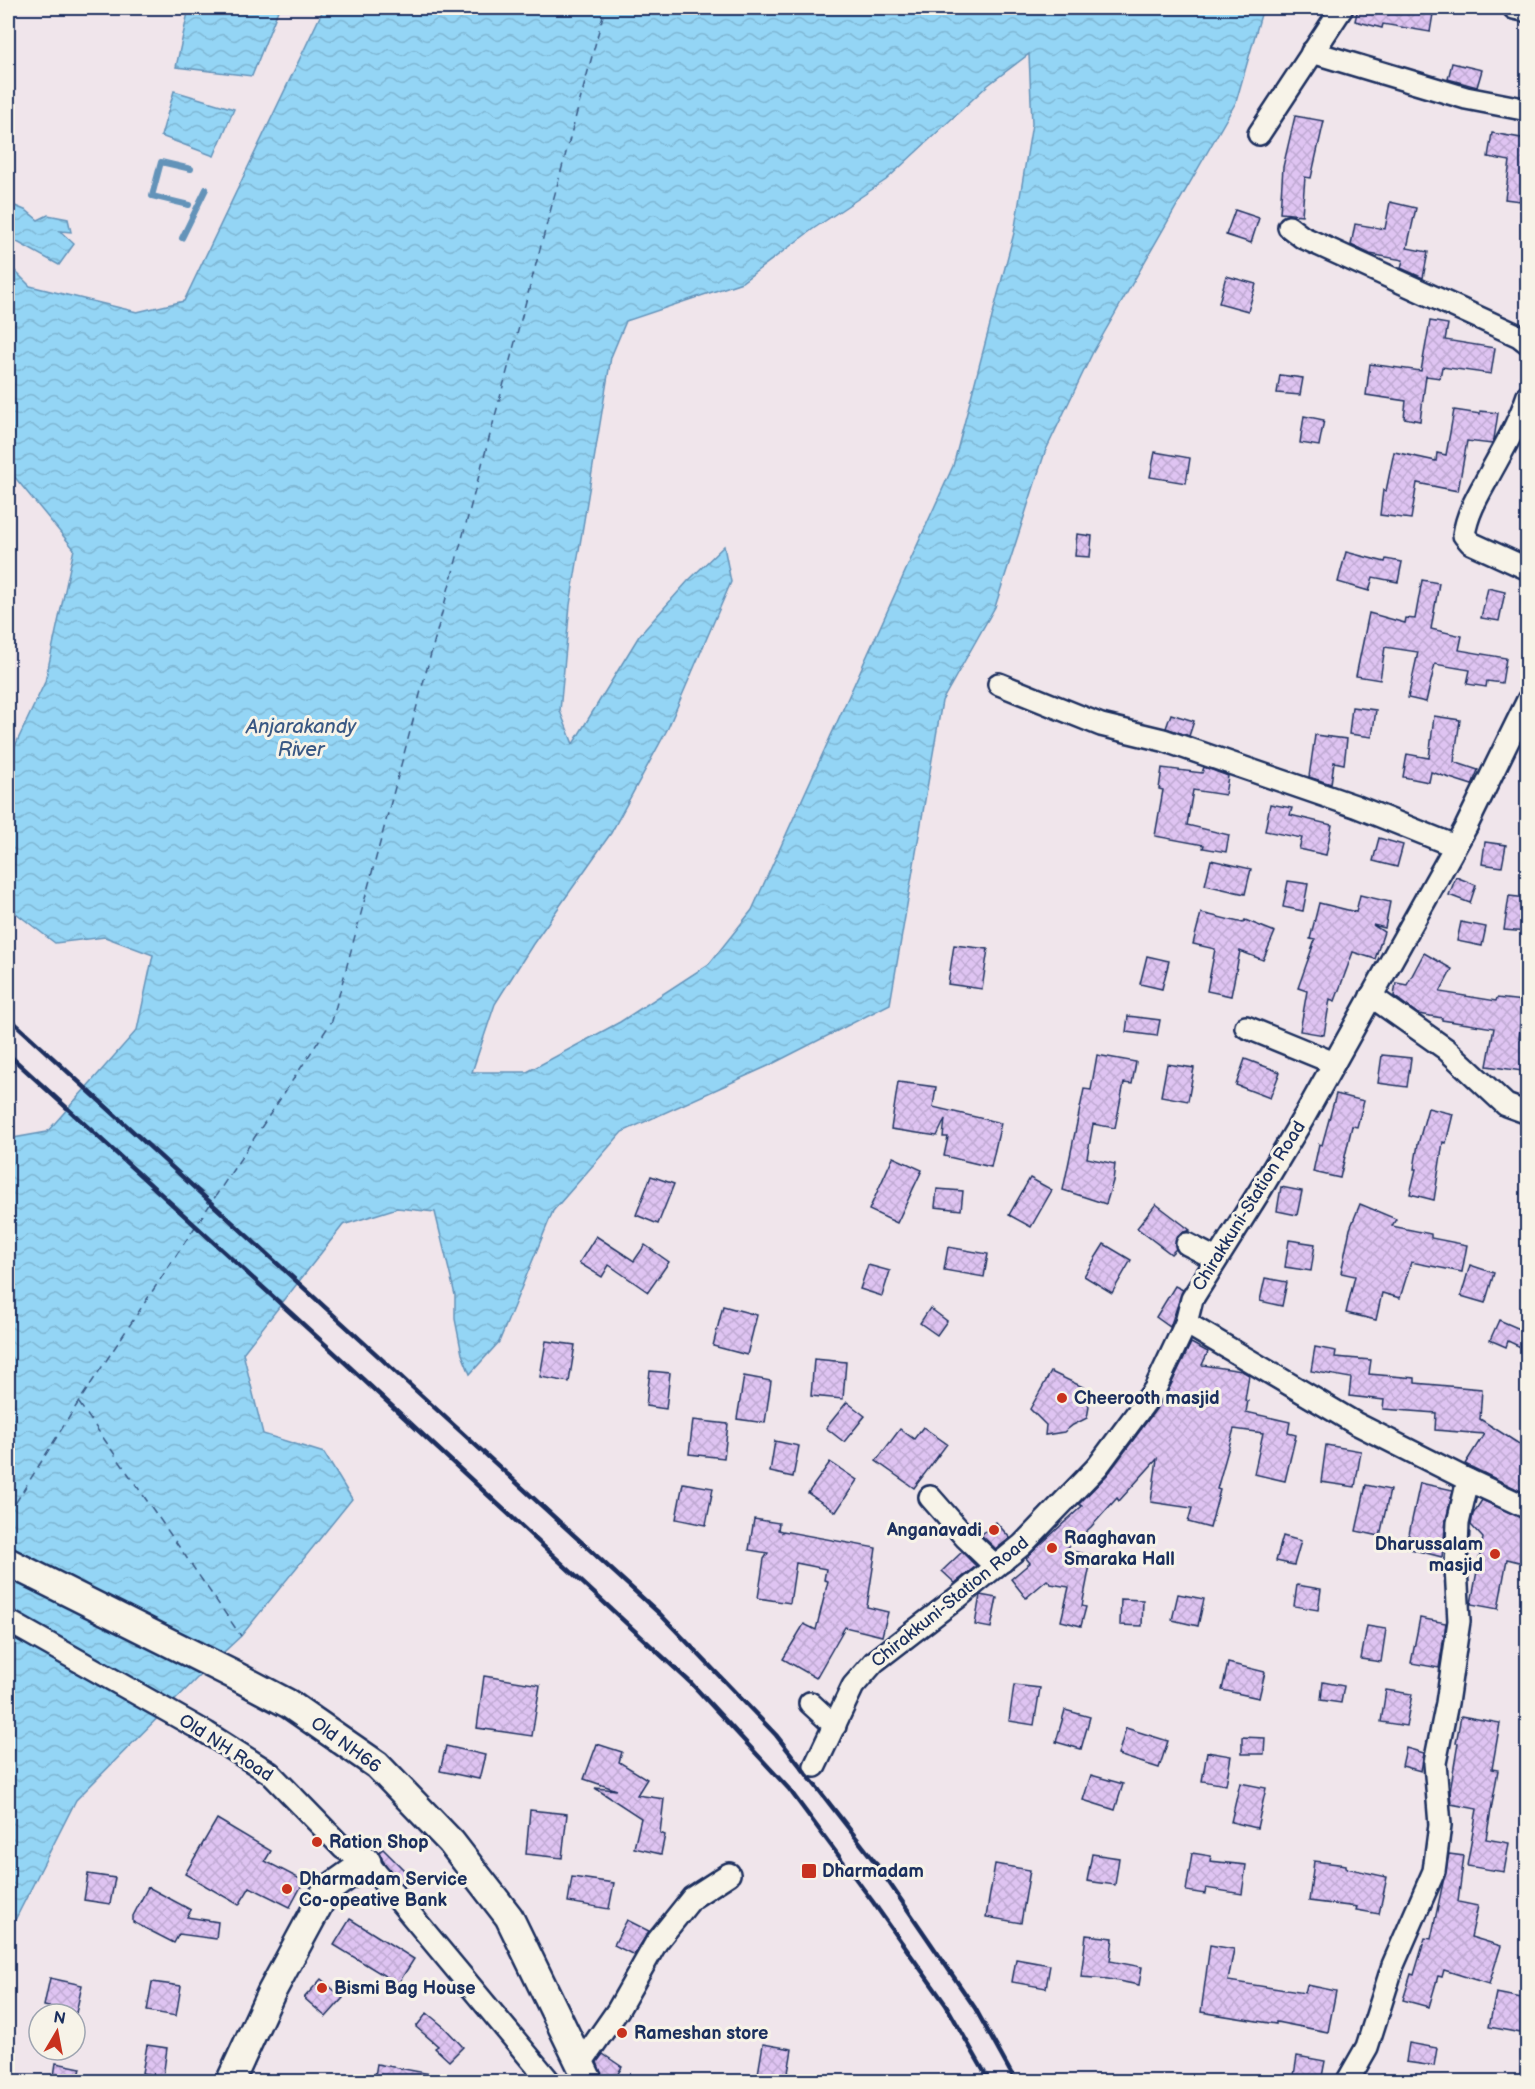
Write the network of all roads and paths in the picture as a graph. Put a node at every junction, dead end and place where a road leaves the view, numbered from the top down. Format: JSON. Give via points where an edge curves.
{"nodes":[{"id":1,"x":1342,"y":8,"type":"edge"},
{"id":2,"x":1514,"y":8,"type":"edge"},
{"id":3,"x":1527,"y":11,"type":"edge"},
{"id":4,"x":1312,"y":52,"type":"junction"},
{"id":5,"x":1527,"y":110,"type":"edge"},
{"id":6,"x":1258,"y":134,"type":"dead end"},
{"id":7,"x":1289,"y":227,"type":"dead end"},
{"id":8,"x":1527,"y":343,"type":"edge"},
{"id":9,"x":1527,"y":395,"type":"edge"},
{"id":10,"x":1527,"y":569,"type":"edge"},
{"id":11,"x":999,"y":684,"type":"dead end"},
{"id":12,"x":1527,"y":700,"type":"edge"},
{"id":13,"x":1455,"y":846,"type":"junction"},
{"id":14,"x":1371,"y":996,"type":"junction"},
{"id":15,"x":1246,"y":1027,"type":"dead end"},
{"id":16,"x":1334,"y":1063,"type":"junction"},
{"id":17,"x":1527,"y":1113,"type":"edge"},
{"id":18,"x":1187,"y":1244,"type":"dead end"},
{"id":19,"x":1216,"y":1259,"type":"junction"},
{"id":20,"x":1186,"y":1323,"type":"junction"},
{"id":21,"x":1468,"y":1480,"type":"junction"},
{"id":22,"x":930,"y":1497,"type":"dead end"},
{"id":23,"x":1527,"y":1508,"type":"edge"},
{"id":24,"x":1003,"y":1561,"type":"junction"},
{"id":25,"x":8,"y":1562,"type":"edge"},
{"id":26,"x":8,"y":1621,"type":"edge"},
{"id":27,"x":810,"y":1703,"type":"dead end"},
{"id":28,"x":835,"y":1726,"type":"junction"},
{"id":29,"x":815,"y":1766,"type":"dead end"},
{"id":30,"x":367,"y":1862,"type":"junction"},
{"id":31,"x":729,"y":1874,"type":"dead end"},
{"id":32,"x":585,"y":2072,"type":"edge"},
{"id":33,"x":230,"y":2082,"type":"edge"},
{"id":34,"x":550,"y":2082,"type":"edge"},
{"id":35,"x":1347,"y":2082,"type":"edge"}],
"edges":[{"from":1,"to":4,"type":"street"},
{"from":2,"to":3,"type":"street"},
{"from":4,"to":5,"type":"street","via":[[1466,98]]},
{"from":4,"to":6,"type":"street"},
{"from":7,"to":8,"type":"street","via":[[1302,237]]},
{"from":9,"to":10,"type":"street","via":[[1521,416],[1466,522],[1464,535],[1471,543]]},
{"from":11,"to":13,"type":"street","via":[[1101,725],[1163,740],[1355,806]]},
{"from":12,"to":13,"type":"street","name":"Chirakkuni-Station Road"},
{"from":13,"to":14,"type":"street","name":"Chirakkuni-Station Road","via":[[1387,954]]},
{"from":14,"to":16,"type":"street","name":"Chirakkuni-Station Road"},
{"from":14,"to":17,"type":"street","via":[[1446,1049],[1506,1105]]},
{"from":15,"to":16,"type":"street"},
{"from":16,"to":19,"type":"street","name":"Chirakkuni-Station Road"},
{"from":18,"to":19,"type":"street"},
{"from":19,"to":20,"type":"street","name":"Chirakkuni-Station Road","via":[[1192,1299]]},
{"from":20,"to":21,"type":"street","via":[[1356,1423]]},
{"from":20,"to":24,"type":"street","name":"Chirakkuni-Station Road","via":[[1155,1389],[1098,1466]]},
{"from":21,"to":23,"type":"street"},
{"from":21,"to":35,"type":"street","via":[[1458,1523],[1459,1621],[1435,1763],[1440,1825],[1434,1871],[1393,1965],[1367,2047]]},
{"from":22,"to":24,"type":"street","via":[[992,1563]]},
{"from":24,"to":28,"type":"street","name":"Chirakkuni-Station Road","via":[[874,1662],[853,1686]]},
{"from":25,"to":32,"type":"main road","name":"Old NH66","via":[[289,1704],[377,1765],[451,1842],[509,1917]]},
{"from":26,"to":30,"type":"street","name":"Old NH Road","via":[[270,1773],[343,1848]]},
{"from":27,"to":28,"type":"street"},
{"from":28,"to":29,"type":"street","name":"Chirakkuni-Station Road"},
{"from":30,"to":33,"type":"main road","via":[[326,1891],[271,1993]]},
{"from":30,"to":34,"type":"street","name":"Old NH Road"},
{"from":31,"to":32,"type":"street","via":[[692,1898],[656,1943]]}]}
